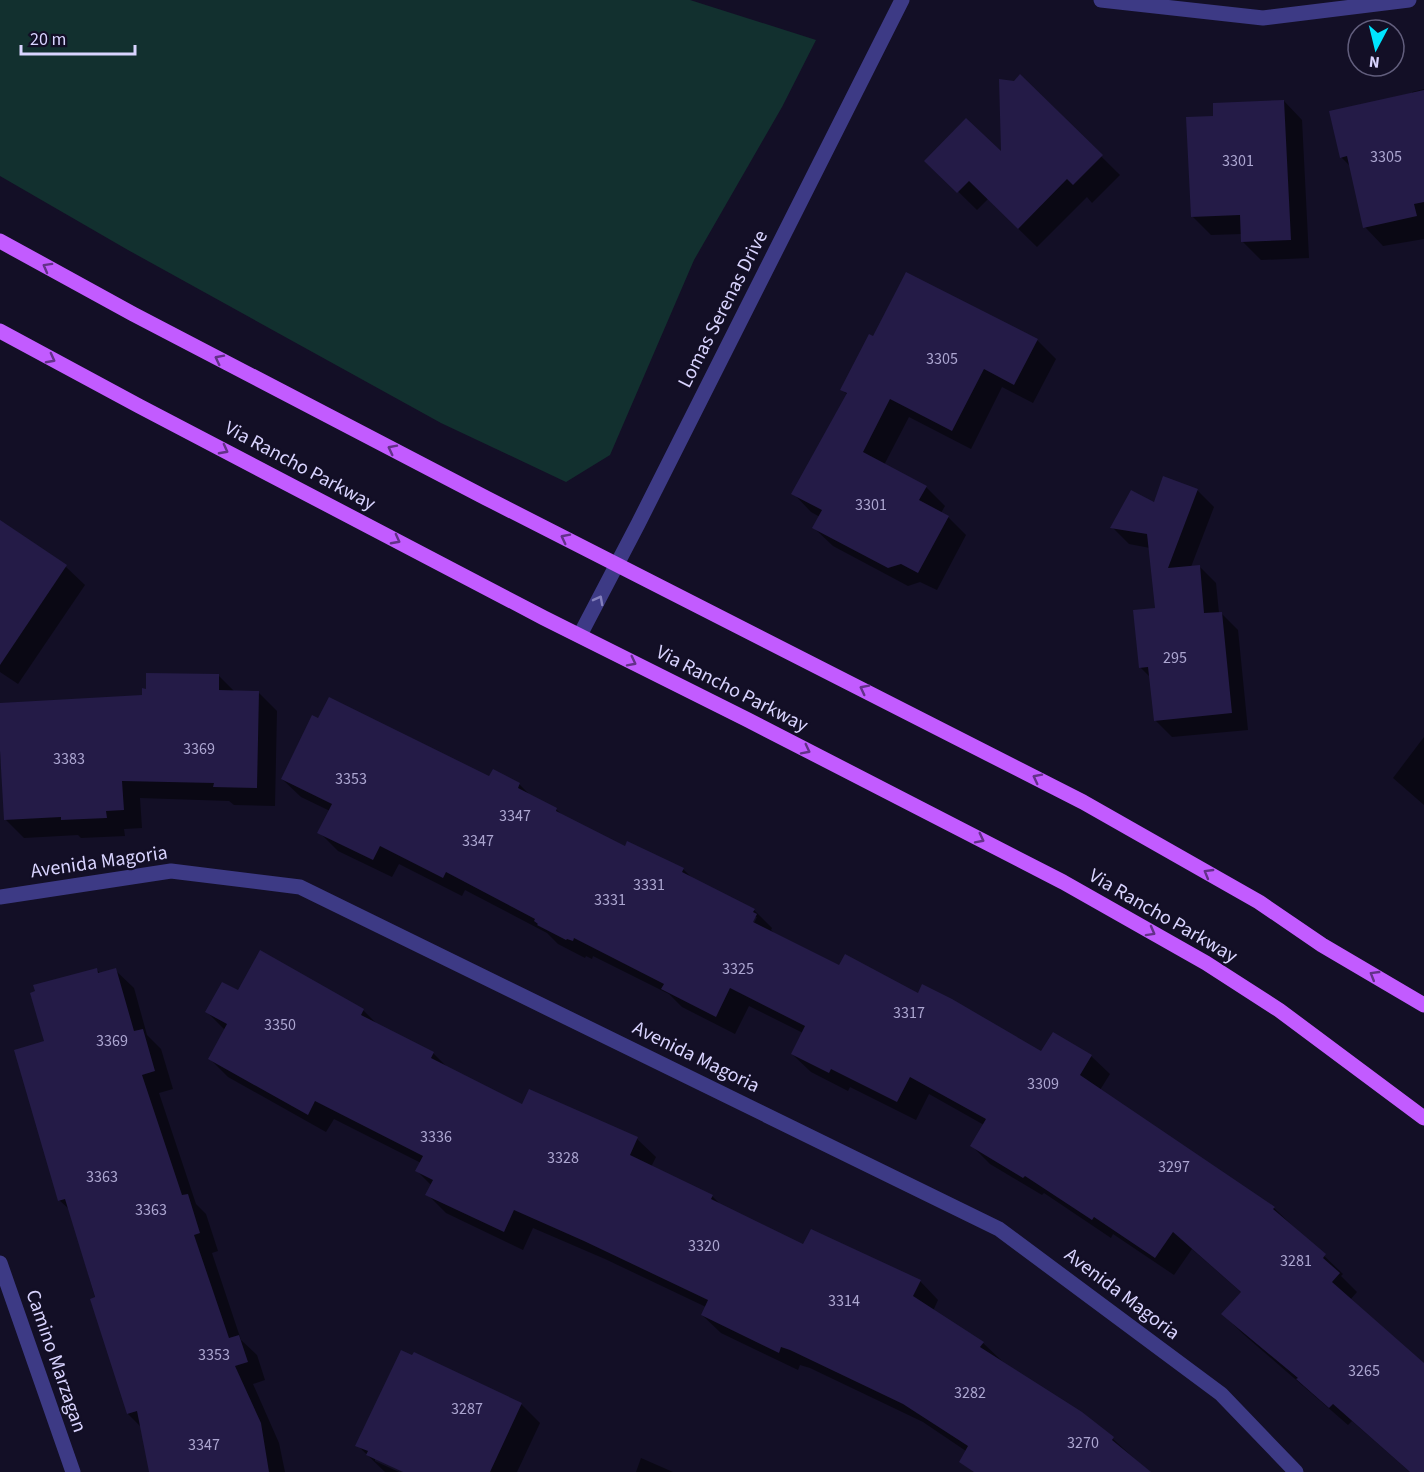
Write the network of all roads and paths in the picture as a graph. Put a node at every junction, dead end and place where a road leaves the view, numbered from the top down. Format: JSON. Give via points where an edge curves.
{"nodes":[{"id":1,"x":902,"y":0,"type":"edge"},
{"id":2,"x":1101,"y":0,"type":"edge"},
{"id":3,"x":1409,"y":0,"type":"edge"},
{"id":4,"x":0,"y":241,"type":"edge"},
{"id":5,"x":0,"y":331,"type":"edge"},
{"id":6,"x":618,"y":564,"type":"junction"},
{"id":7,"x":580,"y":635,"type":"junction"},
{"id":8,"x":0,"y":897,"type":"edge"},
{"id":9,"x":1424,"y":1005,"type":"edge"},
{"id":10,"x":1424,"y":1118,"type":"edge"},
{"id":11,"x":0,"y":1263,"type":"edge"},
{"id":12,"x":73,"y":1472,"type":"edge"},
{"id":13,"x":1296,"y":1472,"type":"edge"}],
"edges":[{"from":1,"to":6,"type":"street","name":"Lomas Serenas Drive"},
{"from":2,"to":3,"type":"street","via":[[1263,18]]},
{"from":6,"to":4,"type":"main road","one_way":true,"via":[[133,314]]},
{"from":5,"to":7,"type":"main road","name":"Via Rancho Parkway","one_way":true},
{"from":7,"to":6,"type":"street","name":"Lomas Serenas Drive","one_way":true},
{"from":9,"to":6,"type":"main road","one_way":true,"via":[[1322,945],[1259,902],[1083,802]]},
{"from":7,"to":10,"type":"main road","name":"Via Rancho Parkway","one_way":true,"via":[[1063,882],[1195,957],[1279,1010]]},
{"from":8,"to":13,"type":"street","name":"Avenida Magoria","via":[[171,872],[300,887],[999,1229],[1221,1394]]},
{"from":11,"to":12,"type":"street","name":"Camino Marzagan"}]}
